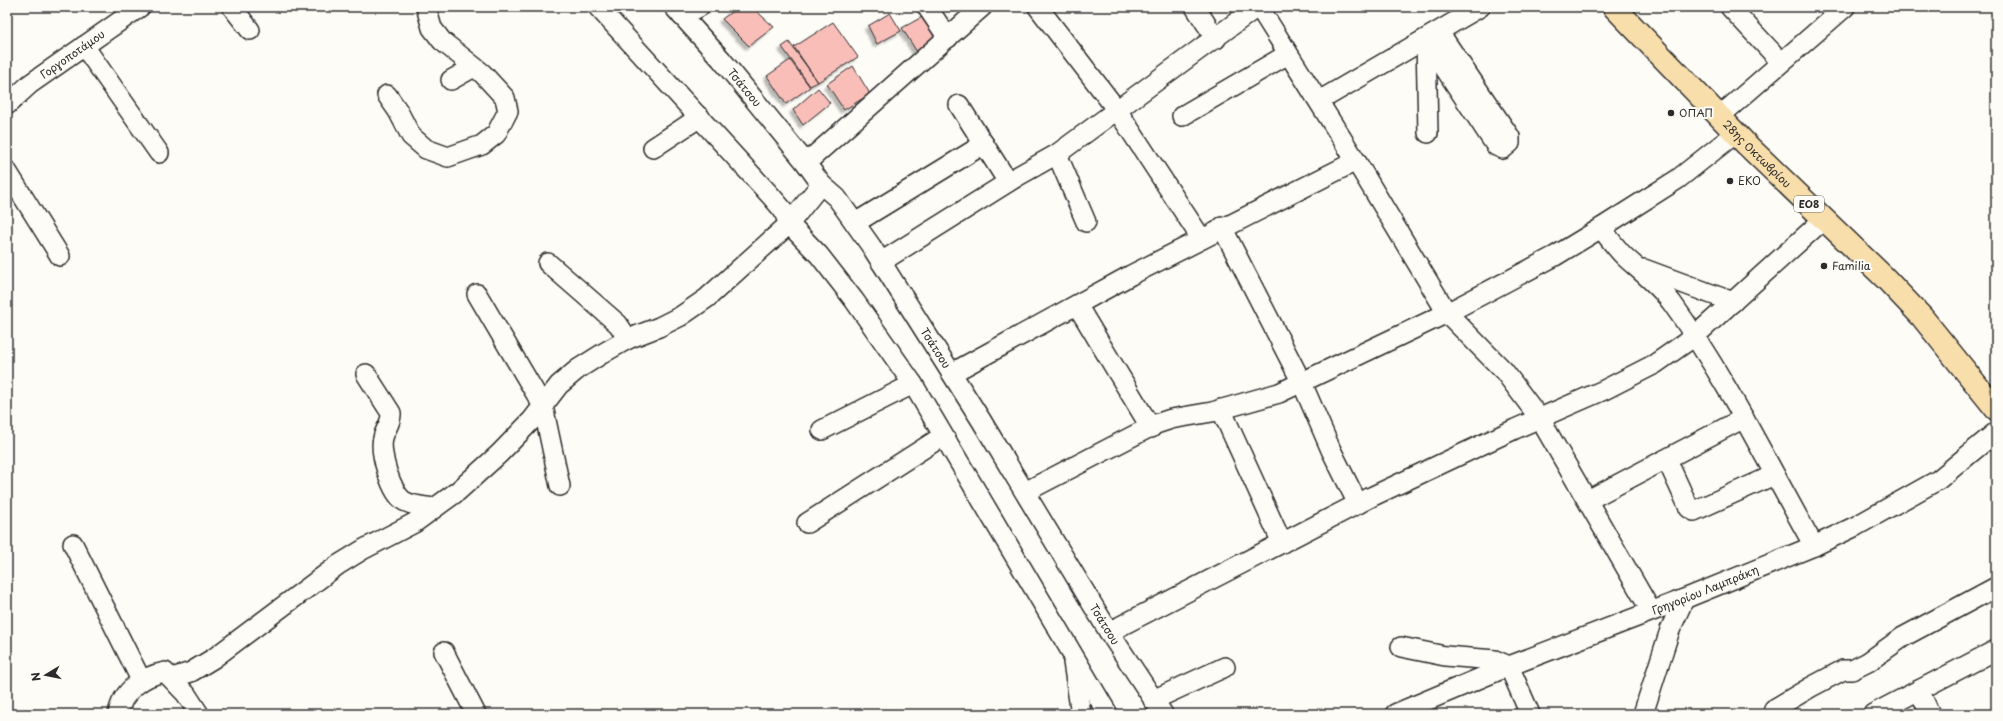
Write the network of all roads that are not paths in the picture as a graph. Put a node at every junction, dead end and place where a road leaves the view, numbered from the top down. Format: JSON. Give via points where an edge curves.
{"nodes":[{"id":1,"x":140,"y":7,"type":"edge"},
{"id":2,"x":232,"y":7,"type":"edge"},
{"id":3,"x":426,"y":7,"type":"edge"},
{"id":4,"x":598,"y":7,"type":"edge"},
{"id":5,"x":699,"y":7,"type":"edge"},
{"id":6,"x":927,"y":7,"type":"edge"},
{"id":7,"x":982,"y":7,"type":"edge"},
{"id":8,"x":1038,"y":7,"type":"edge"},
{"id":9,"x":1195,"y":7,"type":"edge"},
{"id":10,"x":1258,"y":7,"type":"edge"},
{"id":11,"x":1480,"y":7,"type":"edge"},
{"id":12,"x":1614,"y":7,"type":"edge"},
{"id":13,"x":1730,"y":7,"type":"edge"},
{"id":14,"x":1842,"y":8,"type":"edge"},
{"id":15,"x":678,"y":12,"type":"edge"},
{"id":16,"x":250,"y":30,"type":"dead end"},
{"id":17,"x":1433,"y":36,"type":"junction"},
{"id":18,"x":948,"y":38,"type":"junction"},
{"id":19,"x":1216,"y":39,"type":"junction"},
{"id":20,"x":84,"y":46,"type":"junction"},
{"id":21,"x":1288,"y":54,"type":"junction"},
{"id":22,"x":1781,"y":62,"type":"junction"},
{"id":23,"x":470,"y":63,"type":"junction"},
{"id":24,"x":447,"y":75,"type":"dead end"},
{"id":25,"x":387,"y":96,"type":"dead end"},
{"id":26,"x":1319,"y":101,"type":"junction"},
{"id":27,"x":7,"y":104,"type":"edge"},
{"id":28,"x":959,"y":104,"type":"dead end"},
{"id":29,"x":1117,"y":110,"type":"junction"},
{"id":30,"x":1182,"y":116,"type":"dead end"},
{"id":31,"x":1720,"y":116,"type":"junction"},
{"id":32,"x":700,"y":117,"type":"junction"},
{"id":33,"x":1428,"y":133,"type":"dead end"},
{"id":34,"x":1736,"y":133,"type":"junction"},
{"id":35,"x":984,"y":144,"type":"junction"},
{"id":36,"x":653,"y":148,"type":"dead end"},
{"id":37,"x":159,"y":153,"type":"dead end"},
{"id":38,"x":1057,"y":154,"type":"junction"},
{"id":39,"x":1356,"y":161,"type":"junction"},
{"id":40,"x":806,"y":163,"type":"junction"},
{"id":41,"x":7,"y":171,"type":"edge"},
{"id":42,"x":1008,"y":182,"type":"junction"},
{"id":43,"x":821,"y":184,"type":"junction"},
{"id":44,"x":1824,"y":218,"type":"junction"},
{"id":45,"x":1086,"y":222,"type":"dead end"},
{"id":46,"x":855,"y":223,"type":"junction"},
{"id":47,"x":789,"y":224,"type":"junction"},
{"id":48,"x":1222,"y":227,"type":"junction"},
{"id":49,"x":1601,"y":228,"type":"junction"},
{"id":50,"x":1201,"y":238,"type":"junction"},
{"id":51,"x":60,"y":256,"type":"dead end"},
{"id":52,"x":881,"y":262,"type":"junction"},
{"id":53,"x":548,"y":263,"type":"dead end"},
{"id":54,"x":1637,"y":266,"type":"junction"},
{"id":55,"x":478,"y":294,"type":"dead end"},
{"id":56,"x":1733,"y":302,"type":"junction"},
{"id":57,"x":1077,"y":305,"type":"junction"},
{"id":58,"x":1447,"y":313,"type":"junction"},
{"id":59,"x":1696,"y":336,"type":"junction"},
{"id":60,"x":628,"y":339,"type":"junction"},
{"id":61,"x":952,"y":373,"type":"junction"},
{"id":62,"x":366,"y":374,"type":"dead end"},
{"id":63,"x":1302,"y":383,"type":"junction"},
{"id":64,"x":913,"y":384,"type":"junction"},
{"id":65,"x":543,"y":406,"type":"junction"},
{"id":66,"x":1221,"y":409,"type":"junction"},
{"id":67,"x":1996,"y":409,"type":"edge"},
{"id":68,"x":1540,"y":418,"type":"junction"},
{"id":69,"x":1744,"y":418,"type":"junction"},
{"id":70,"x":1151,"y":428,"type":"junction"},
{"id":71,"x":822,"y":430,"type":"dead end"},
{"id":72,"x":1996,"y":432,"type":"edge"},
{"id":73,"x":943,"y":436,"type":"junction"},
{"id":74,"x":1666,"y":460,"type":"junction"},
{"id":75,"x":1774,"y":475,"type":"junction"},
{"id":76,"x":560,"y":486,"type":"dead end"},
{"id":77,"x":1025,"y":492,"type":"junction"},
{"id":78,"x":1588,"y":500,"type":"junction"},
{"id":79,"x":1358,"y":504,"type":"junction"},
{"id":80,"x":433,"y":508,"type":"junction"},
{"id":81,"x":806,"y":523,"type":"dead end"},
{"id":82,"x":1282,"y":543,"type":"junction"},
{"id":83,"x":73,"y":544,"type":"dead end"},
{"id":84,"x":1814,"y":546,"type":"junction"},
{"id":85,"x":1996,"y":586,"type":"edge"},
{"id":86,"x":1684,"y":599,"type":"junction"},
{"id":87,"x":1651,"y":611,"type":"junction"},
{"id":88,"x":1109,"y":632,"type":"junction"},
{"id":89,"x":1401,"y":647,"type":"dead end"},
{"id":90,"x":1996,"y":650,"type":"edge"},
{"id":91,"x":444,"y":652,"type":"dead end"},
{"id":92,"x":1072,"y":653,"type":"junction"},
{"id":93,"x":1225,"y":666,"type":"dead end"},
{"id":94,"x":1509,"y":666,"type":"junction"},
{"id":95,"x":172,"y":678,"type":"junction"},
{"id":96,"x":141,"y":680,"type":"junction"},
{"id":97,"x":1919,"y":690,"type":"junction"},
{"id":98,"x":1158,"y":707,"type":"edge"},
{"id":99,"x":1425,"y":708,"type":"edge"},
{"id":100,"x":1774,"y":709,"type":"dead end"},
{"id":101,"x":195,"y":713,"type":"edge"},
{"id":102,"x":118,"y":714,"type":"edge"},
{"id":103,"x":476,"y":714,"type":"edge"},
{"id":104,"x":1081,"y":714,"type":"edge"},
{"id":105,"x":1108,"y":714,"type":"edge"},
{"id":106,"x":1395,"y":714,"type":"edge"},
{"id":107,"x":1530,"y":714,"type":"edge"},
{"id":108,"x":1643,"y":714,"type":"edge"},
{"id":109,"x":1872,"y":714,"type":"edge"},
{"id":110,"x":1930,"y":714,"type":"edge"}],
"edges":[{"from":1,"to":20,"type":"street","name":"Γοργοποτάμου"},
{"from":2,"to":16,"type":"street"},
{"from":3,"to":23,"type":"street","via":[[432,28],[442,41]]},
{"from":4,"to":32,"type":"street"},
{"from":5,"to":15,"type":"street"},
{"from":6,"to":18,"type":"street"},
{"from":7,"to":18,"type":"street"},
{"from":8,"to":29,"type":"street"},
{"from":9,"to":19,"type":"street"},
{"from":10,"to":19,"type":"street"},
{"from":10,"to":21,"type":"street"},
{"from":11,"to":17,"type":"street"},
{"from":12,"to":31,"type":"main road","name":"28ης Οκτωβρίου","number":"ΕΟ8"},
{"from":13,"to":22,"type":"street"},
{"from":14,"to":22,"type":"street"},
{"from":15,"to":40,"type":"street","name":"Τσάτσου","via":[[721,59]]},
{"from":17,"to":17,"type":"street","via":[[1510,136],[1510,143],[1503,149],[1496,146]]},
{"from":17,"to":26,"type":"street"},
{"from":17,"to":33,"type":"street"},
{"from":18,"to":40,"type":"street"},
{"from":19,"to":29,"type":"street"},
{"from":20,"to":27,"type":"street","name":"Γοργοποτάμου","via":[[30,84]]},
{"from":20,"to":37,"type":"street"},
{"from":21,"to":26,"type":"street"},
{"from":21,"to":30,"type":"street"},
{"from":22,"to":31,"type":"street"},
{"from":23,"to":24,"type":"street"},
{"from":23,"to":25,"type":"street","via":[[505,98],[508,110],[496,134],[482,145],[448,157],[426,149],[411,136]]},
{"from":26,"to":39,"type":"street"},
{"from":28,"to":35,"type":"street"},
{"from":29,"to":38,"type":"street"},
{"from":29,"to":50,"type":"street"},
{"from":31,"to":34,"type":"main road","name":"28ης Οκτωβρίου","number":"ΕΟ8"},
{"from":32,"to":36,"type":"street"},
{"from":32,"to":47,"type":"street","via":[[783,210]]},
{"from":34,"to":44,"type":"main road","name":"28ης Οκτωβρίου","number":"ΕΟ8"},
{"from":34,"to":49,"type":"street","via":[[1678,179]]},
{"from":35,"to":42,"type":"street"},
{"from":35,"to":46,"type":"street"},
{"from":38,"to":42,"type":"street"},
{"from":38,"to":45,"type":"street"},
{"from":39,"to":48,"type":"street"},
{"from":39,"to":58,"type":"street"},
{"from":40,"to":43,"type":"street","name":"Τσάτσου"},
{"from":41,"to":51,"type":"street"},
{"from":42,"to":52,"type":"street"},
{"from":43,"to":46,"type":"street","name":"Τσάτσου","via":[[837,198]]},
{"from":43,"to":47,"type":"street"},
{"from":44,"to":56,"type":"street"},
{"from":44,"to":67,"type":"main road","name":"28ης Οκτωβρίου","number":"ΕΟ8","via":[[1922,317]]},
{"from":46,"to":52,"type":"street","name":"Τσάτσου"},
{"from":47,"to":60,"type":"street","via":[[707,298],[681,316]]},
{"from":47,"to":64,"type":"street","via":[[850,295]]},
{"from":48,"to":50,"type":"street"},
{"from":48,"to":63,"type":"street"},
{"from":49,"to":54,"type":"street","via":[[1624,256]]},
{"from":49,"to":58,"type":"street","via":[[1555,256]]},
{"from":50,"to":57,"type":"street"},
{"from":52,"to":61,"type":"street","name":"Τσάτσου"},
{"from":53,"to":60,"type":"street","via":[[618,324]]},
{"from":54,"to":56,"type":"street"},
{"from":54,"to":59,"type":"street","via":[[1671,301]]},
{"from":55,"to":65,"type":"street"},
{"from":56,"to":59,"type":"street"},
{"from":57,"to":61,"type":"street"},
{"from":57,"to":70,"type":"street"},
{"from":58,"to":63,"type":"street"},
{"from":58,"to":68,"type":"street","via":[[1504,371]]},
{"from":59,"to":68,"type":"street","via":[[1655,364]]},
{"from":59,"to":69,"type":"street"},
{"from":60,"to":65,"type":"street","via":[[578,369],[559,385]]},
{"from":61,"to":77,"type":"street","name":"Τσάτσου"},
{"from":62,"to":80,"type":"street","via":[[391,413],[392,419],[382,440],[383,457],[399,497],[404,501]]},
{"from":63,"to":66,"type":"street","via":[[1279,393]]},
{"from":63,"to":79,"type":"street"},
{"from":64,"to":71,"type":"street"},
{"from":64,"to":73,"type":"street"},
{"from":65,"to":76,"type":"street"},
{"from":65,"to":80,"type":"street","via":[[474,477]]},
{"from":66,"to":70,"type":"street","via":[[1171,419]]},
{"from":66,"to":82,"type":"street"},
{"from":68,"to":78,"type":"street"},
{"from":68,"to":79,"type":"street"},
{"from":69,"to":74,"type":"street"},
{"from":69,"to":75,"type":"street"},
{"from":70,"to":77,"type":"street"},
{"from":72,"to":84,"type":"street","name":"Γρηγορίου Λαμπράκη","via":[[1938,480],[1856,526]]},
{"from":73,"to":81,"type":"street"},
{"from":73,"to":92,"type":"street"},
{"from":74,"to":75,"type":"street","via":[[1689,508],[1694,511]]},
{"from":74,"to":78,"type":"street"},
{"from":75,"to":84,"type":"street"},
{"from":77,"to":88,"type":"street","name":"Τσάτσου"},
{"from":78,"to":87,"type":"street"},
{"from":79,"to":82,"type":"street"},
{"from":80,"to":95,"type":"street","via":[[414,523],[338,565],[214,658],[186,675]]},
{"from":82,"to":88,"type":"street"},
{"from":83,"to":96,"type":"street"},
{"from":84,"to":86,"type":"street","name":"Γρηγορίου Λαμπράκη"},
{"from":85,"to":100,"type":"street","via":[[1903,637],[1868,662],[1852,670],[1843,670]]},
{"from":86,"to":87,"type":"street","name":"Γρηγορίου Λαμπράκη"},
{"from":86,"to":108,"type":"street","via":[[1670,630]]},
{"from":87,"to":94,"type":"street","name":"Γρηγορίου Λαμπράκη"},
{"from":88,"to":98,"type":"street","name":"Τσάτσου"},
{"from":89,"to":94,"type":"street","via":[[1445,656],[1495,660]]},
{"from":90,"to":97,"type":"street"},
{"from":91,"to":103,"type":"street"},
{"from":92,"to":104,"type":"street"},
{"from":92,"to":105,"type":"street"},
{"from":93,"to":98,"type":"street"},
{"from":94,"to":99,"type":"street","name":"Γρηγορίου Λαμπράκη"},
{"from":94,"to":107,"type":"street"},
{"from":95,"to":96,"type":"street","via":[[165,672]]},
{"from":95,"to":101,"type":"street"},
{"from":96,"to":102,"type":"street","via":[[128,692]]},
{"from":97,"to":109,"type":"street"},
{"from":97,"to":110,"type":"street"},
{"from":99,"to":106,"type":"street","name":"Γρηγορίου Λαμπράκη"}]}
